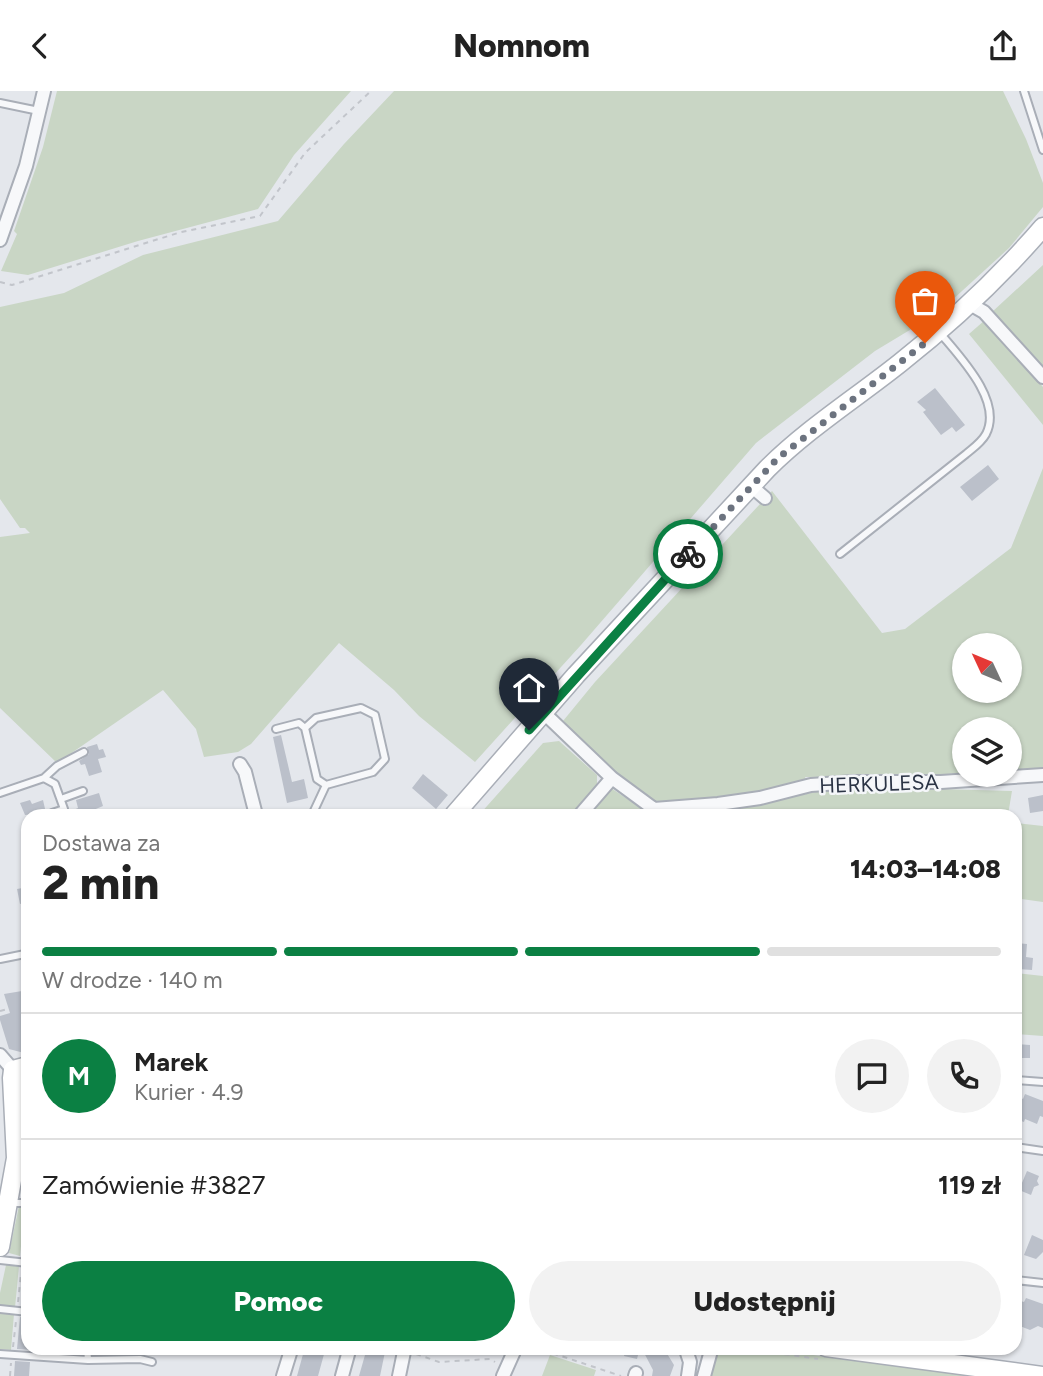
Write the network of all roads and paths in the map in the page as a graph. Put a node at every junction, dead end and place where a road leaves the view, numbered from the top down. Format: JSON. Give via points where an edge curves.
{"nodes":[{"id":1,"x":44,"y":91,"type":"edge"},
{"id":2,"x":371,"y":91,"type":"edge"},
{"id":3,"x":1024,"y":91,"type":"edge"},
{"id":4,"x":0,"y":103,"type":"edge"},
{"id":5,"x":40,"y":111,"type":"junction"},
{"id":6,"x":1043,"y":150,"type":"edge"},
{"id":7,"x":1043,"y":227,"type":"edge"},
{"id":8,"x":0,"y":240,"type":"edge"},
{"id":9,"x":1043,"y":241,"type":"edge"},
{"id":10,"x":0,"y":282,"type":"edge"},
{"id":11,"x":970,"y":304,"type":"junction"},
{"id":12,"x":938,"y":332,"type":"junction"},
{"id":13,"x":1043,"y":377,"type":"edge"},
{"id":14,"x":751,"y":486,"type":"junction"},
{"id":15,"x":765,"y":498,"type":"dead end"},
{"id":16,"x":840,"y":554,"type":"dead end"},
{"id":17,"x":544,"y":713,"type":"junction"},
{"id":18,"x":305,"y":728,"type":"junction"},
{"id":19,"x":276,"y":729,"type":"dead end"},
{"id":20,"x":84,"y":752,"type":"dead end"},
{"id":21,"x":240,"y":764,"type":"dead end"},
{"id":22,"x":1043,"y":775,"type":"edge"},
{"id":23,"x":44,"y":778,"type":"junction"},
{"id":24,"x":612,"y":778,"type":"junction"},
{"id":25,"x":326,"y":785,"type":"junction"},
{"id":26,"x":83,"y":791,"type":"dead end"},
{"id":27,"x":0,"y":793,"type":"edge"},
{"id":28,"x":61,"y":799,"type":"junction"},
{"id":29,"x":64,"y":809,"type":"edge"},
{"id":30,"x":254,"y":809,"type":"edge"},
{"id":31,"x":315,"y":809,"type":"edge"},
{"id":32,"x":459,"y":809,"type":"edge"},
{"id":33,"x":585,"y":809,"type":"edge"},
{"id":34,"x":21,"y":955,"type":"edge"},
{"id":35,"x":0,"y":959,"type":"edge"},
{"id":36,"x":8,"y":1009,"type":"dead end"},
{"id":37,"x":0,"y":1011,"type":"edge"},
{"id":38,"x":0,"y":1055,"type":"edge"},
{"id":39,"x":21,"y":1068,"type":"edge"},
{"id":40,"x":1022,"y":1080,"type":"edge"},
{"id":41,"x":1043,"y":1082,"type":"edge"},
{"id":42,"x":1022,"y":1148,"type":"edge"},
{"id":43,"x":1043,"y":1151,"type":"edge"},
{"id":44,"x":21,"y":1196,"type":"edge"},
{"id":45,"x":21,"y":1205,"type":"edge"},
{"id":46,"x":0,"y":1247,"type":"edge"},
{"id":47,"x":0,"y":1260,"type":"edge"},
{"id":48,"x":21,"y":1263,"type":"edge"},
{"id":49,"x":1022,"y":1281,"type":"edge"},
{"id":50,"x":1043,"y":1283,"type":"edge"},
{"id":51,"x":21,"y":1287,"type":"edge"},
{"id":52,"x":0,"y":1308,"type":"edge"},
{"id":53,"x":17,"y":1311,"type":"junction"},
{"id":54,"x":21,"y":1311,"type":"edge"},
{"id":55,"x":0,"y":1354,"type":"edge"},
{"id":56,"x":12,"y":1354,"type":"junction"},
{"id":57,"x":21,"y":1355,"type":"edge"},
{"id":58,"x":25,"y":1355,"type":"edge"},
{"id":59,"x":88,"y":1355,"type":"edge"},
{"id":60,"x":290,"y":1355,"type":"edge"},
{"id":61,"x":348,"y":1355,"type":"edge"},
{"id":62,"x":404,"y":1355,"type":"edge"},
{"id":63,"x":421,"y":1355,"type":"edge"},
{"id":64,"x":512,"y":1355,"type":"edge"},
{"id":65,"x":557,"y":1355,"type":"edge"},
{"id":66,"x":688,"y":1355,"type":"edge"},
{"id":67,"x":710,"y":1355,"type":"edge"},
{"id":68,"x":886,"y":1355,"type":"edge"},
{"id":69,"x":88,"y":1360,"type":"junction"},
{"id":70,"x":152,"y":1362,"type":"dead end"},
{"id":71,"x":495,"y":1362,"type":"dead end"},
{"id":72,"x":10,"y":1376,"type":"edge"},
{"id":73,"x":283,"y":1376,"type":"edge"},
{"id":74,"x":342,"y":1376,"type":"edge"},
{"id":75,"x":399,"y":1376,"type":"edge"},
{"id":76,"x":503,"y":1376,"type":"edge"},
{"id":77,"x":621,"y":1376,"type":"edge"},
{"id":78,"x":688,"y":1376,"type":"edge"},
{"id":79,"x":704,"y":1376,"type":"edge"},
{"id":80,"x":1043,"y":1376,"type":"edge"}],
"edges":[{"from":1,"to":5,"type":"street"},
{"from":2,"to":10,"type":"path","via":[[305,153],[260,216],[181,232],[12,285]]},
{"from":3,"to":6,"type":"lane"},
{"from":4,"to":5,"type":"lane"},
{"from":5,"to":8,"type":"street"},
{"from":7,"to":11,"type":"street"},
{"from":9,"to":11,"type":"street"},
{"from":11,"to":12,"type":"street"},
{"from":11,"to":13,"type":"street","via":[[984,312]]},
{"from":12,"to":14,"type":"street","via":[[791,447]]},
{"from":12,"to":16,"type":"lane","via":[[984,390],[990,412],[987,432],[967,454]]},
{"from":14,"to":15,"type":"street"},
{"from":14,"to":17,"type":"street"},
{"from":17,"to":24,"type":"street","name":"HERKULESA"},
{"from":17,"to":32,"type":"street"},
{"from":18,"to":19,"type":"lane","via":[[299,723]]},
{"from":18,"to":25,"type":"lane","via":[[317,779]]},
{"from":18,"to":25,"type":"lane","via":[[316,718],[361,708],[374,715],[384,759],[373,772]]},
{"from":20,"to":23,"type":"lane"},
{"from":21,"to":30,"type":"street"},
{"from":22,"to":24,"type":"street","name":"HERKULESA","via":[[811,785],[718,804],[654,809]]},
{"from":23,"to":27,"type":"lane"},
{"from":23,"to":28,"type":"lane","via":[[55,784]]},
{"from":24,"to":33,"type":"street"},
{"from":25,"to":31,"type":"lane"},
{"from":26,"to":28,"type":"lane"},
{"from":28,"to":29,"type":"lane"},
{"from":34,"to":35,"type":"lane"},
{"from":36,"to":37,"type":"path"},
{"from":38,"to":39,"type":"street"},
{"from":39,"to":44,"type":"street","via":[[11,1090],[20,1137]]},
{"from":40,"to":41,"type":"lane"},
{"from":42,"to":43,"type":"lane"},
{"from":45,"to":46,"type":"street"},
{"from":47,"to":48,"type":"lane"},
{"from":49,"to":50,"type":"lane"},
{"from":51,"to":53,"type":"path"},
{"from":52,"to":53,"type":"lane"},
{"from":53,"to":54,"type":"lane"},
{"from":53,"to":56,"type":"path"},
{"from":55,"to":56,"type":"lane"},
{"from":56,"to":57,"type":"lane"},
{"from":56,"to":72,"type":"path"},
{"from":58,"to":69,"type":"lane"},
{"from":59,"to":69,"type":"lane"},
{"from":60,"to":73,"type":"street"},
{"from":61,"to":74,"type":"street"},
{"from":62,"to":75,"type":"street"},
{"from":63,"to":71,"type":"path","via":[[439,1362]]},
{"from":64,"to":76,"type":"street"},
{"from":65,"to":77,"type":"path"},
{"from":66,"to":78,"type":"street"},
{"from":67,"to":79,"type":"street"},
{"from":68,"to":80,"type":"street"},
{"from":69,"to":70,"type":"lane"}]}
